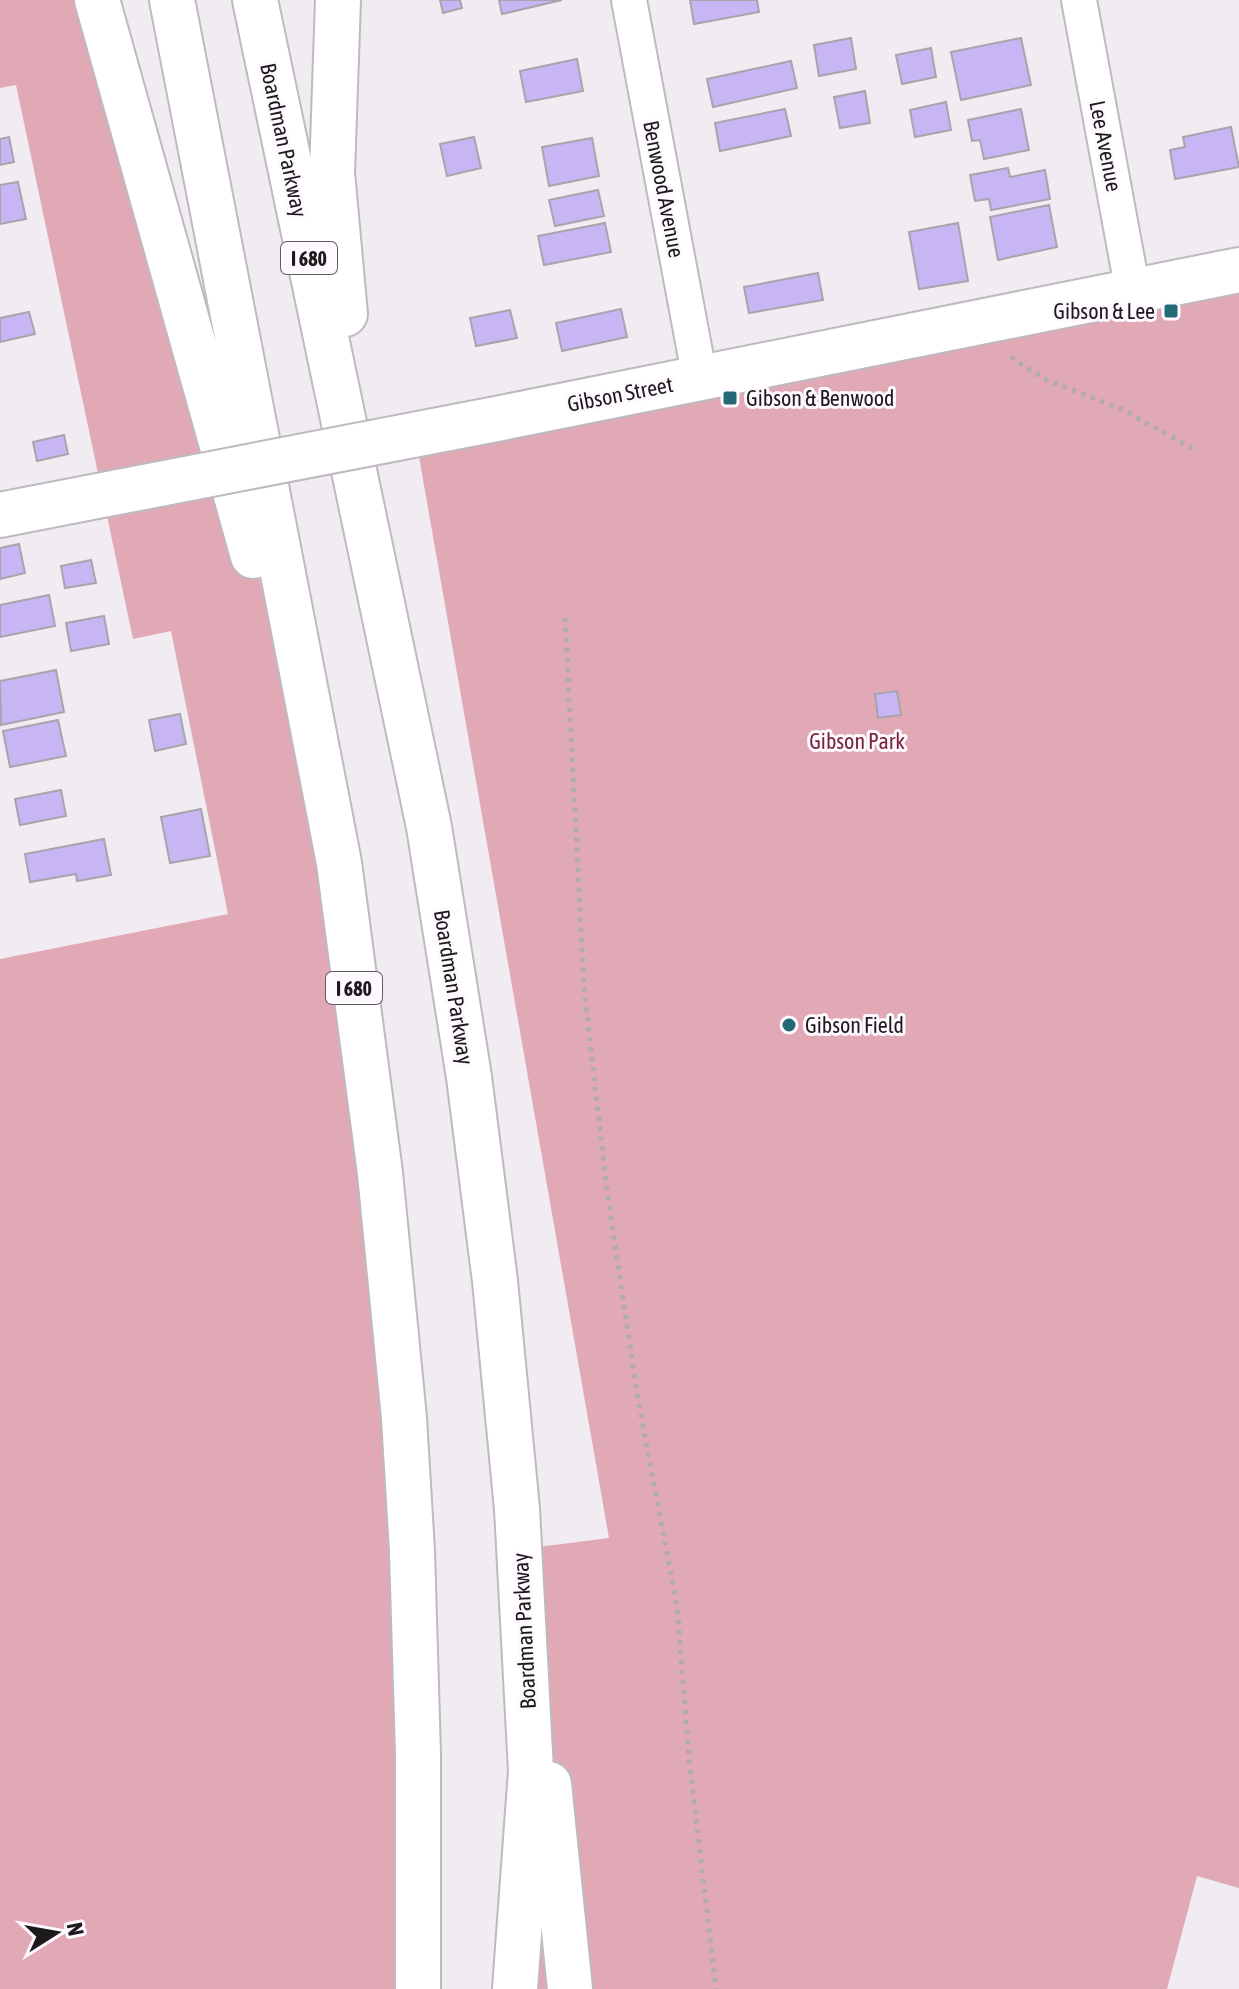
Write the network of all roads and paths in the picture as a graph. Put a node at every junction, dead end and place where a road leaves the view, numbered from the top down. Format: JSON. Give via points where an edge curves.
{"nodes":[{"id":1,"x":97,"y":0,"type":"edge"},
{"id":2,"x":172,"y":0,"type":"edge"},
{"id":3,"x":255,"y":0,"type":"edge"},
{"id":4,"x":338,"y":0,"type":"edge"},
{"id":5,"x":629,"y":0,"type":"edge"},
{"id":6,"x":1079,"y":0,"type":"edge"},
{"id":7,"x":1239,"y":270,"type":"edge"},
{"id":8,"x":1133,"y":292,"type":"junction"},
{"id":9,"x":1011,"y":357,"type":"dead end"},
{"id":10,"x":700,"y":379,"type":"junction"},
{"id":11,"x":1192,"y":448,"type":"dead end"},
{"id":12,"x":0,"y":515,"type":"edge"},
{"id":13,"x":363,"y":515,"type":"junction"},
{"id":14,"x":565,"y":618,"type":"dead end"},
{"id":15,"x":339,"y":863,"type":"junction"},
{"id":16,"x":517,"y":1509,"type":"junction"},
{"id":17,"x":418,"y":1989,"type":"edge"},
{"id":18,"x":515,"y":1989,"type":"edge"},
{"id":19,"x":570,"y":1989,"type":"edge"},
{"id":20,"x":716,"y":1989,"type":"edge"}],
"edges":[{"from":1,"to":15,"type":"main road"},
{"from":2,"to":15,"type":"main road","number":"I 680"},
{"from":3,"to":13,"type":"main road","name":"Boardman Parkway","number":"I 680"},
{"from":4,"to":13,"type":"main road","via":[[332,173]]},
{"from":5,"to":10,"type":"street","name":"Benwood Avenue"},
{"from":6,"to":8,"type":"street","name":"Lee Avenue"},
{"from":7,"to":8,"type":"main road","name":"Gibson Street"},
{"from":8,"to":10,"type":"main road","name":"Gibson Street"},
{"from":9,"to":11,"type":"path","via":[[1044,379],[1119,408]]},
{"from":10,"to":12,"type":"main road","name":"Gibson Street","bridge":true},
{"from":13,"to":16,"type":"main road","name":"Boardman Parkway","number":"I 680","via":[[429,827],[469,1077]]},
{"from":14,"to":20,"type":"path","via":[[584,987],[632,1360],[677,1606]]},
{"from":15,"to":17,"type":"main road","number":"I 680","via":[[380,1173],[404,1418],[418,1754]]},
{"from":16,"to":18,"type":"main road","name":"Boardman Parkway","number":"I 680","via":[[531,1771]]},
{"from":16,"to":19,"type":"main road"}]}
